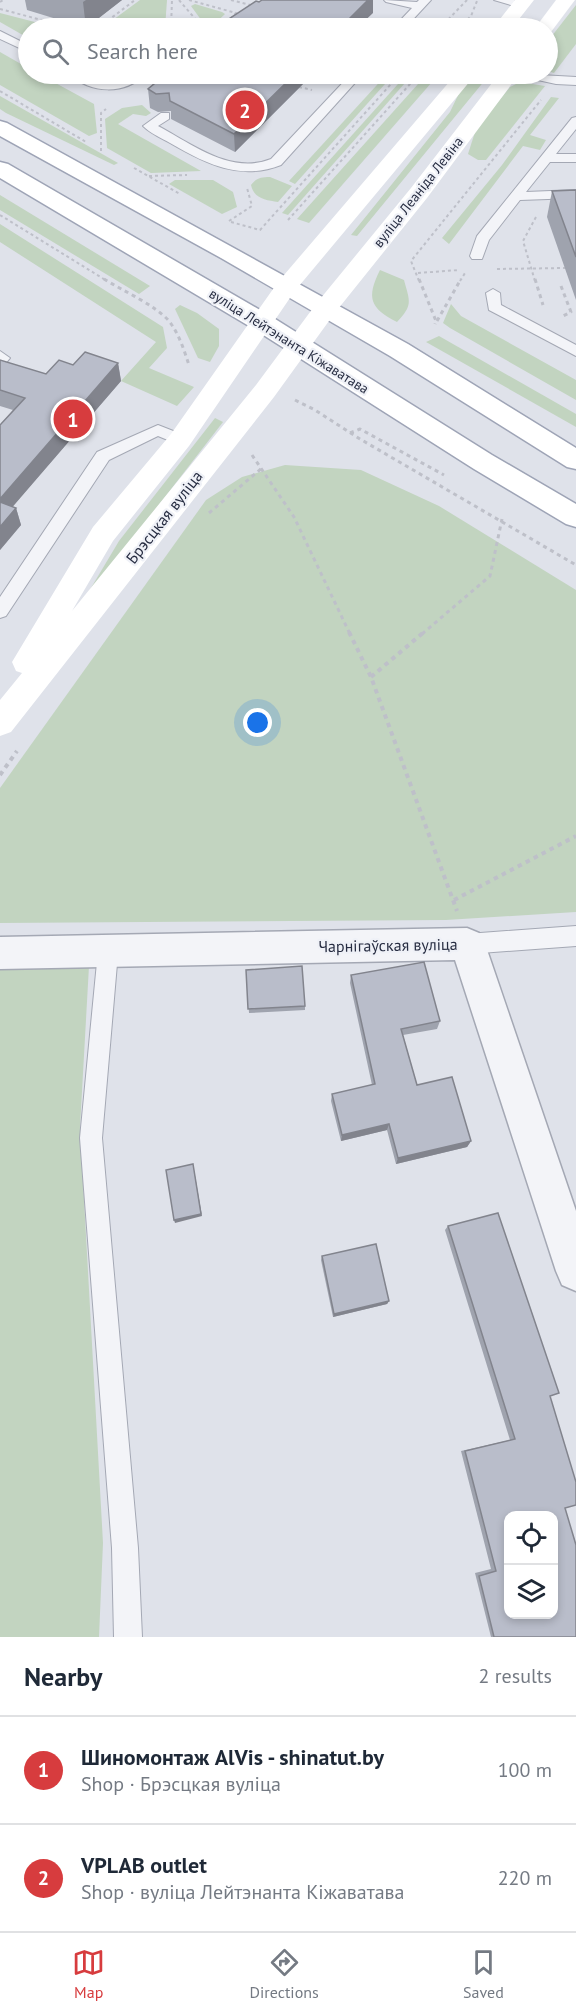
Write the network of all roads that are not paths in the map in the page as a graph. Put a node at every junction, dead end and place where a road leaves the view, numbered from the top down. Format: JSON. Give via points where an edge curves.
{"nodes":[{"id":1,"x":391,"y":0,"type":"edge"},
{"id":2,"x":500,"y":0,"type":"edge"},
{"id":3,"x":566,"y":0,"type":"edge"},
{"id":4,"x":523,"y":2,"type":"edge"},
{"id":5,"x":422,"y":3,"type":"edge"},
{"id":6,"x":408,"y":18,"type":"edge"},
{"id":7,"x":510,"y":18,"type":"edge"},
{"id":8,"x":552,"y":18,"type":"edge"},
{"id":9,"x":0,"y":34,"type":"edge"},
{"id":10,"x":18,"y":44,"type":"edge"},
{"id":11,"x":558,"y":80,"type":"edge"},
{"id":12,"x":558,"y":81,"type":"edge"},
{"id":13,"x":576,"y":81,"type":"edge"},
{"id":14,"x":95,"y":84,"type":"edge"},
{"id":15,"x":126,"y":84,"type":"edge"},
{"id":16,"x":348,"y":84,"type":"edge"},
{"id":17,"x":458,"y":84,"type":"edge"},
{"id":18,"x":501,"y":84,"type":"edge"},
{"id":19,"x":576,"y":89,"type":"edge"},
{"id":20,"x":165,"y":116,"type":"edge"},
{"id":21,"x":576,"y":121,"type":"edge"},
{"id":22,"x":0,"y":127,"type":"edge"},
{"id":23,"x":546,"y":158,"type":"junction"},
{"id":24,"x":576,"y":158,"type":"edge"},
{"id":25,"x":0,"y":169,"type":"edge"},
{"id":26,"x":576,"y":194,"type":"edge"},
{"id":27,"x":517,"y":196,"type":"junction"},
{"id":28,"x":477,"y":256,"type":"dead end"},
{"id":29,"x":286,"y":287,"type":"junction"},
{"id":30,"x":493,"y":293,"type":"dead end"},
{"id":31,"x":325,"y":309,"type":"junction"},
{"id":32,"x":263,"y":323,"type":"junction"},
{"id":33,"x":299,"y":345,"type":"junction"},
{"id":34,"x":576,"y":351,"type":"edge"},
{"id":35,"x":0,"y":356,"type":"edge"},
{"id":36,"x":0,"y":361,"type":"edge"},
{"id":37,"x":180,"y":440,"type":"junction"},
{"id":38,"x":576,"y":460,"type":"edge"},
{"id":39,"x":576,"y":517,"type":"edge"},
{"id":40,"x":0,"y":611,"type":"edge"},
{"id":41,"x":0,"y":708,"type":"edge"},
{"id":42,"x":0,"y":723,"type":"edge"},
{"id":43,"x":576,"y":936,"type":"edge"},
{"id":44,"x":467,"y":944,"type":"junction"},
{"id":45,"x":108,"y":952,"type":"junction"},
{"id":46,"x":0,"y":953,"type":"edge"},
{"id":47,"x":576,"y":1271,"type":"edge"},
{"id":48,"x":128,"y":1637,"type":"edge"}],
"edges":[{"from":1,"to":5,"type":"lane"},
{"from":2,"to":4,"type":"lane"},
{"from":3,"to":8,"type":"main road"},
{"from":4,"to":7,"type":"main road"},
{"from":5,"to":6,"type":"lane"},
{"from":9,"to":10,"type":"lane"},
{"from":11,"to":13,"type":"lane"},
{"from":12,"to":19,"type":"lane"},
{"from":14,"to":15,"type":"lane"},
{"from":16,"to":20,"type":"lane","via":[[269,166],[225,166],[149,126]]},
{"from":17,"to":29,"type":"main road"},
{"from":18,"to":31,"type":"main road","name":"вуліца Леаніда Левіна"},
{"from":21,"to":23,"type":"lane"},
{"from":22,"to":29,"type":"main road"},
{"from":23,"to":24,"type":"lane"},
{"from":23,"to":27,"type":"lane"},
{"from":25,"to":32,"type":"main road","name":"вуліца Лейтэнанта Кіжаватава"},
{"from":26,"to":27,"type":"lane"},
{"from":27,"to":28,"type":"lane","via":[[482,239]]},
{"from":29,"to":31,"type":"main road"},
{"from":29,"to":32,"type":"main road"},
{"from":30,"to":34,"type":"lane","via":[[494,307]]},
{"from":31,"to":33,"type":"main road","name":"Брэсцкая вуліца"},
{"from":31,"to":38,"type":"main road"},
{"from":32,"to":33,"type":"main road","name":"вуліца Лейтэнанта Кіжаватава"},
{"from":32,"to":37,"type":"main road"},
{"from":33,"to":39,"type":"main road","name":"вуліца Лейтэнанта Кіжаватава"},
{"from":33,"to":42,"type":"main road","name":"Брэсцкая вуліца"},
{"from":35,"to":36,"type":"lane"},
{"from":37,"to":40,"type":"lane","via":[[158,430],[103,456]]},
{"from":37,"to":41,"type":"main road","via":[[102,534]]},
{"from":43,"to":44,"type":"lane"},
{"from":44,"to":45,"type":"street","name":"Чарнігаўская вуліца"},
{"from":44,"to":47,"type":"street","name":"Чарнігаўская вуліца"},
{"from":45,"to":46,"type":"street","name":"Чарнігаўская вуліца"},
{"from":45,"to":48,"type":"lane","via":[[91,1138],[125,1548]]}]}
